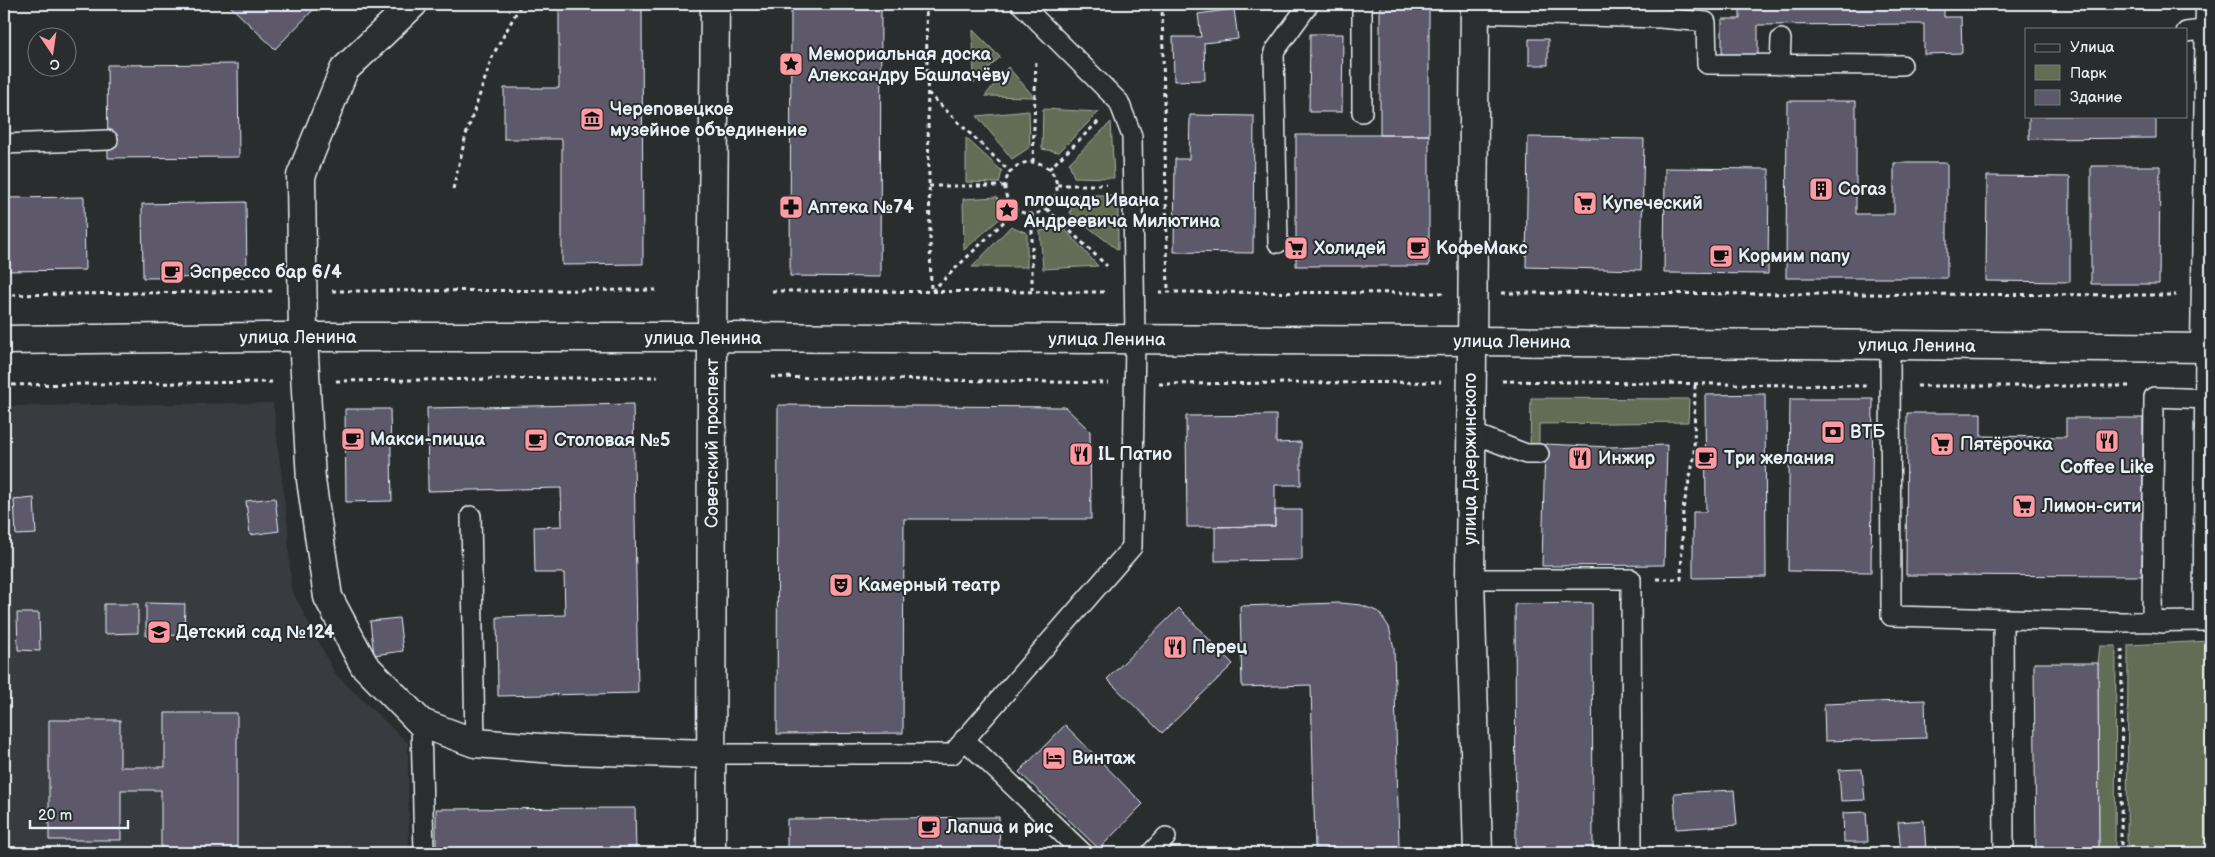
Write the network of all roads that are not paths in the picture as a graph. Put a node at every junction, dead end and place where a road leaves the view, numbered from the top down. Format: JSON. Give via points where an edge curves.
{"nodes":[{"id":1,"x":413,"y":4,"type":"edge"},
{"id":2,"x":715,"y":4,"type":"edge"},
{"id":3,"x":1309,"y":4,"type":"edge"},
{"id":4,"x":1362,"y":4,"type":"edge"},
{"id":5,"x":1475,"y":8,"type":"edge"},
{"id":6,"x":1029,"y":10,"type":"edge"},
{"id":7,"x":1644,"y":11,"type":"edge"},
{"id":8,"x":2204,"y":23,"type":"edge"},
{"id":9,"x":1780,"y":39,"type":"dead end"},
{"id":10,"x":1780,"y":64,"type":"junction"},
{"id":11,"x":1902,"y":65,"type":"dead end"},
{"id":12,"x":1362,"y":112,"type":"dead end"},
{"id":13,"x":108,"y":140,"type":"dead end"},
{"id":14,"x":4,"y":144,"type":"edge"},
{"id":15,"x":2210,"y":156,"type":"edge"},
{"id":16,"x":1278,"y":243,"type":"dead end"},
{"id":17,"x":303,"y":337,"type":"junction"},
{"id":18,"x":712,"y":337,"type":"junction"},
{"id":19,"x":1135,"y":339,"type":"junction"},
{"id":20,"x":4,"y":340,"type":"edge"},
{"id":21,"x":1471,"y":340,"type":"junction"},
{"id":22,"x":1890,"y":345,"type":"junction"},
{"id":23,"x":2208,"y":348,"type":"edge"},
{"id":24,"x":2208,"y":398,"type":"edge"},
{"id":25,"x":1470,"y":432,"type":"junction"},
{"id":26,"x":1539,"y":454,"type":"dead end"},
{"id":27,"x":471,"y":516,"type":"dead end"},
{"id":28,"x":1470,"y":579,"type":"junction"},
{"id":29,"x":2003,"y":620,"type":"junction"},
{"id":30,"x":2152,"y":622,"type":"junction"},
{"id":31,"x":2207,"y":623,"type":"edge"},
{"id":32,"x":421,"y":723,"type":"junction"},
{"id":33,"x":964,"y":739,"type":"junction"},
{"id":34,"x":474,"y":743,"type":"junction"},
{"id":35,"x":711,"y":754,"type":"junction"},
{"id":36,"x":1166,"y":837,"type":"dead end"},
{"id":37,"x":424,"y":853,"type":"edge"},
{"id":38,"x":711,"y":853,"type":"edge"},
{"id":39,"x":1083,"y":853,"type":"edge"},
{"id":40,"x":1151,"y":853,"type":"edge"},
{"id":41,"x":1478,"y":853,"type":"edge"},
{"id":42,"x":1632,"y":853,"type":"edge"},
{"id":43,"x":2004,"y":853,"type":"edge"}],
"edges":[{"from":1,"to":17,"type":"street","via":[[344,70],[301,176]]},
{"from":2,"to":18,"type":"street","name":"Советский проспект"},
{"from":3,"to":16,"type":"lane","via":[[1274,52]]},
{"from":4,"to":12,"type":"lane"},
{"from":5,"to":7,"type":"lane"},
{"from":5,"to":21,"type":"street","name":"улица Дзержинского"},
{"from":6,"to":19,"type":"lane","via":[[1119,102],[1132,136]]},
{"from":7,"to":10,"type":"lane","via":[[1706,22],[1707,64]]},
{"from":8,"to":15,"type":"street"},
{"from":9,"to":10,"type":"lane"},
{"from":10,"to":11,"type":"lane"},
{"from":13,"to":14,"type":"lane"},
{"from":15,"to":23,"type":"street","via":[[2206,295]]},
{"from":17,"to":18,"type":"street","name":"улица Ленина"},
{"from":17,"to":20,"type":"street","name":"улица Ленина"},
{"from":17,"to":32,"type":"street","via":[[311,480],[328,597],[364,665]]},
{"from":18,"to":19,"type":"street","name":"улица Ленина"},
{"from":18,"to":35,"type":"street","name":"Советский проспект"},
{"from":19,"to":21,"type":"street","name":"улица Ленина"},
{"from":19,"to":33,"type":"lane","via":[[1132,547]]},
{"from":21,"to":22,"type":"street","name":"улица Ленина"},
{"from":21,"to":25,"type":"street","name":"улица Дзержинского"},
{"from":22,"to":23,"type":"street","name":"улица Ленина"},
{"from":22,"to":29,"type":"lane","via":[[1891,616]]},
{"from":23,"to":24,"type":"lane"},
{"from":24,"to":30,"type":"lane","via":[[2154,397]]},
{"from":24,"to":31,"type":"lane"},
{"from":25,"to":26,"type":"lane","via":[[1526,454]]},
{"from":25,"to":28,"type":"street","name":"улица Дзержинского"},
{"from":27,"to":34,"type":"lane"},
{"from":28,"to":41,"type":"street","name":"улица Дзержинского"},
{"from":28,"to":42,"type":"lane","via":[[1631,579]]},
{"from":29,"to":30,"type":"lane"},
{"from":29,"to":43,"type":"lane"},
{"from":30,"to":31,"type":"lane"},
{"from":32,"to":34,"type":"street"},
{"from":32,"to":37,"type":"lane"},
{"from":33,"to":35,"type":"lane","via":[[952,754]]},
{"from":33,"to":39,"type":"lane"},
{"from":34,"to":35,"type":"street","via":[[567,750]]},
{"from":35,"to":38,"type":"street","name":"Советский проспект"},
{"from":36,"to":40,"type":"lane"}]}
